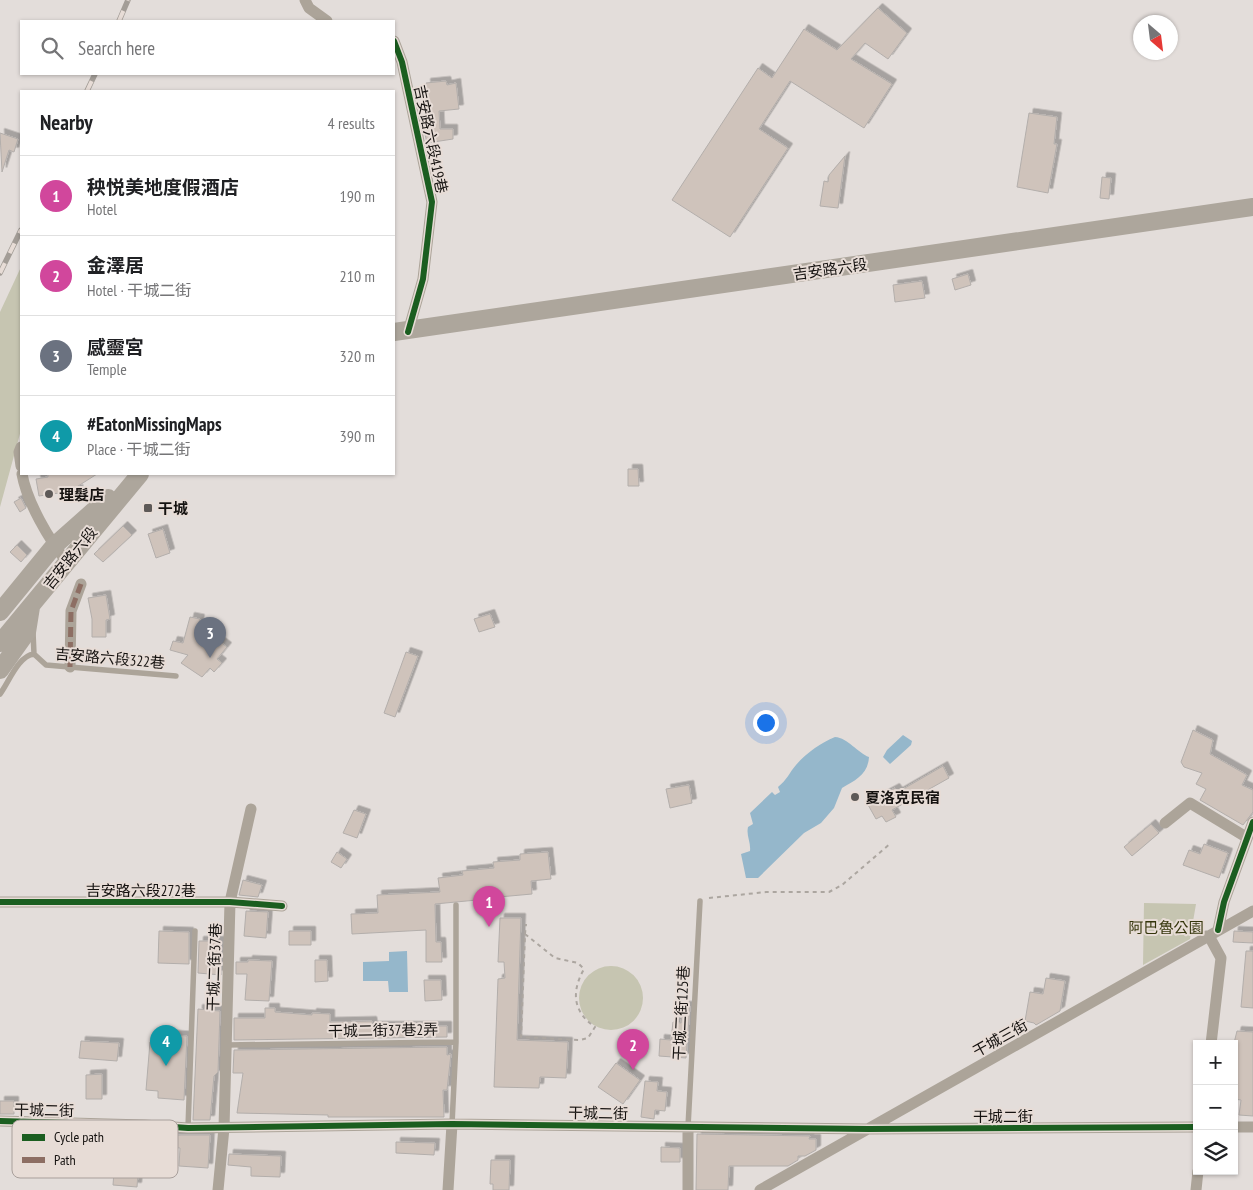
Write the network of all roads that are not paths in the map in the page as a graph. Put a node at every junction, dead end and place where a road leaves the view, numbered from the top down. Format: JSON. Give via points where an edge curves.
{"nodes":[{"id":1,"x":305,"y":0,"type":"edge"},
{"id":2,"x":326,"y":20,"type":"edge"},
{"id":3,"x":395,"y":44,"type":"edge"},
{"id":4,"x":1253,"y":207,"type":"edge"},
{"id":5,"x":398,"y":334,"type":"edge"},
{"id":6,"x":22,"y":475,"type":"edge"},
{"id":7,"x":129,"y":475,"type":"edge"},
{"id":8,"x":139,"y":475,"type":"edge"},
{"id":9,"x":54,"y":546,"type":"junction"},
{"id":10,"x":67,"y":562,"type":"junction"},
{"id":11,"x":80,"y":584,"type":"dead end"},
{"id":12,"x":2,"y":607,"type":"edge"},
{"id":13,"x":31,"y":607,"type":"junction"},
{"id":14,"x":0,"y":643,"type":"edge"},
{"id":15,"x":34,"y":654,"type":"junction"},
{"id":16,"x":70,"y":667,"type":"junction"},
{"id":17,"x":0,"y":670,"type":"edge"},
{"id":18,"x":176,"y":676,"type":"dead end"},
{"id":19,"x":0,"y":694,"type":"edge"},
{"id":20,"x":251,"y":809,"type":"dead end"},
{"id":21,"x":1253,"y":822,"type":"edge"},
{"id":22,"x":1165,"y":823,"type":"dead end"},
{"id":23,"x":1246,"y":837,"type":"junction"},
{"id":24,"x":700,"y":901,"type":"road end"},
{"id":25,"x":0,"y":902,"type":"edge"},
{"id":26,"x":230,"y":902,"type":"junction"},
{"id":27,"x":456,"y":905,"type":"dead end"},
{"id":28,"x":282,"y":906,"type":"dead end"},
{"id":29,"x":1253,"y":910,"type":"edge"},
{"id":30,"x":1218,"y":930,"type":"junction"},
{"id":31,"x":195,"y":931,"type":"dead end"},
{"id":32,"x":1206,"y":936,"type":"junction"},
{"id":33,"x":1212,"y":1040,"type":"edge"},
{"id":34,"x":456,"y":1042,"type":"junction"},
{"id":35,"x":227,"y":1046,"type":"junction"},
{"id":36,"x":452,"y":1124,"type":"junction"},
{"id":37,"x":178,"y":1127,"type":"edge"},
{"id":38,"x":688,"y":1127,"type":"junction"},
{"id":39,"x":1193,"y":1127,"type":"edge"},
{"id":40,"x":1238,"y":1127,"type":"edge"},
{"id":41,"x":1253,"y":1127,"type":"edge"},
{"id":42,"x":188,"y":1128,"type":"junction"},
{"id":43,"x":224,"y":1128,"type":"junction"},
{"id":44,"x":869,"y":1129,"type":"junction"},
{"id":45,"x":1198,"y":1175,"type":"edge"},
{"id":46,"x":218,"y":1190,"type":"edge"},
{"id":47,"x":448,"y":1190,"type":"edge"},
{"id":48,"x":688,"y":1190,"type":"edge"},
{"id":49,"x":760,"y":1190,"type":"edge"},
{"id":50,"x":1196,"y":1190,"type":"edge"}],
"edges":[{"from":1,"to":2,"type":"street","via":[[309,8]]},
{"from":3,"to":5,"type":"street","name":"吉安路六段419巷","via":[[402,62],[432,202],[423,279]]},
{"from":4,"to":5,"type":"main road","name":"吉安路六段"},
{"from":6,"to":9,"type":"street"},
{"from":7,"to":9,"type":"main road","name":"吉安路六段"},
{"from":8,"to":10,"type":"main road","name":"吉安路六段"},
{"from":9,"to":10,"type":"street"},
{"from":9,"to":12,"type":"main road","name":"吉安路六段"},
{"from":10,"to":13,"type":"main road","name":"吉安路六段"},
{"from":11,"to":16,"type":"street","via":[[71,612]]},
{"from":13,"to":14,"type":"main road","name":"吉安路六段"},
{"from":13,"to":15,"type":"lane","name":"吉安路六段322巷"},
{"from":13,"to":17,"type":"main road","via":[[27,632]]},
{"from":15,"to":16,"type":"lane","name":"吉安路六段322巷","via":[[46,665]]},
{"from":15,"to":19,"type":"lane","via":[[20,663]]},
{"from":16,"to":18,"type":"lane","name":"吉安路六段322巷"},
{"from":20,"to":26,"type":"street","name":"干城二街37巷"},
{"from":21,"to":23,"type":"street"},
{"from":22,"to":23,"type":"street","via":[[1190,803]]},
{"from":23,"to":30,"type":"street"},
{"from":24,"to":38,"type":"lane","name":"干城二街125巷"},
{"from":25,"to":26,"type":"street","name":"吉安路六段272巷"},
{"from":26,"to":28,"type":"street","name":"吉安路六段272巷"},
{"from":26,"to":35,"type":"street","name":"干城二街37巷"},
{"from":27,"to":34,"type":"lane"},
{"from":29,"to":30,"type":"street","name":"干城三街"},
{"from":30,"to":32,"type":"street","name":"干城三街"},
{"from":31,"to":42,"type":"lane"},
{"from":32,"to":33,"type":"street","via":[[1221,958]]},
{"from":32,"to":44,"type":"street","name":"干城三街"},
{"from":34,"to":35,"type":"lane","name":"干城二街37巷2弄"},
{"from":34,"to":36,"type":"lane","name":"干城二街37巷2弄"},
{"from":35,"to":43,"type":"street","name":"干城二街37巷"},
{"from":36,"to":38,"type":"street","name":"干城二街"},
{"from":36,"to":43,"type":"street","name":"干城二街"},
{"from":36,"to":47,"type":"street"},
{"from":37,"to":42,"type":"street","name":"干城二街"},
{"from":38,"to":44,"type":"street","name":"干城二街"},
{"from":38,"to":48,"type":"street"},
{"from":39,"to":44,"type":"street","name":"干城二街"},
{"from":40,"to":41,"type":"street"},
{"from":42,"to":43,"type":"street","name":"干城二街"},
{"from":43,"to":46,"type":"street","name":"干城二街37巷"},
{"from":44,"to":49,"type":"street","name":"干城三街"},
{"from":45,"to":50,"type":"street"}]}
